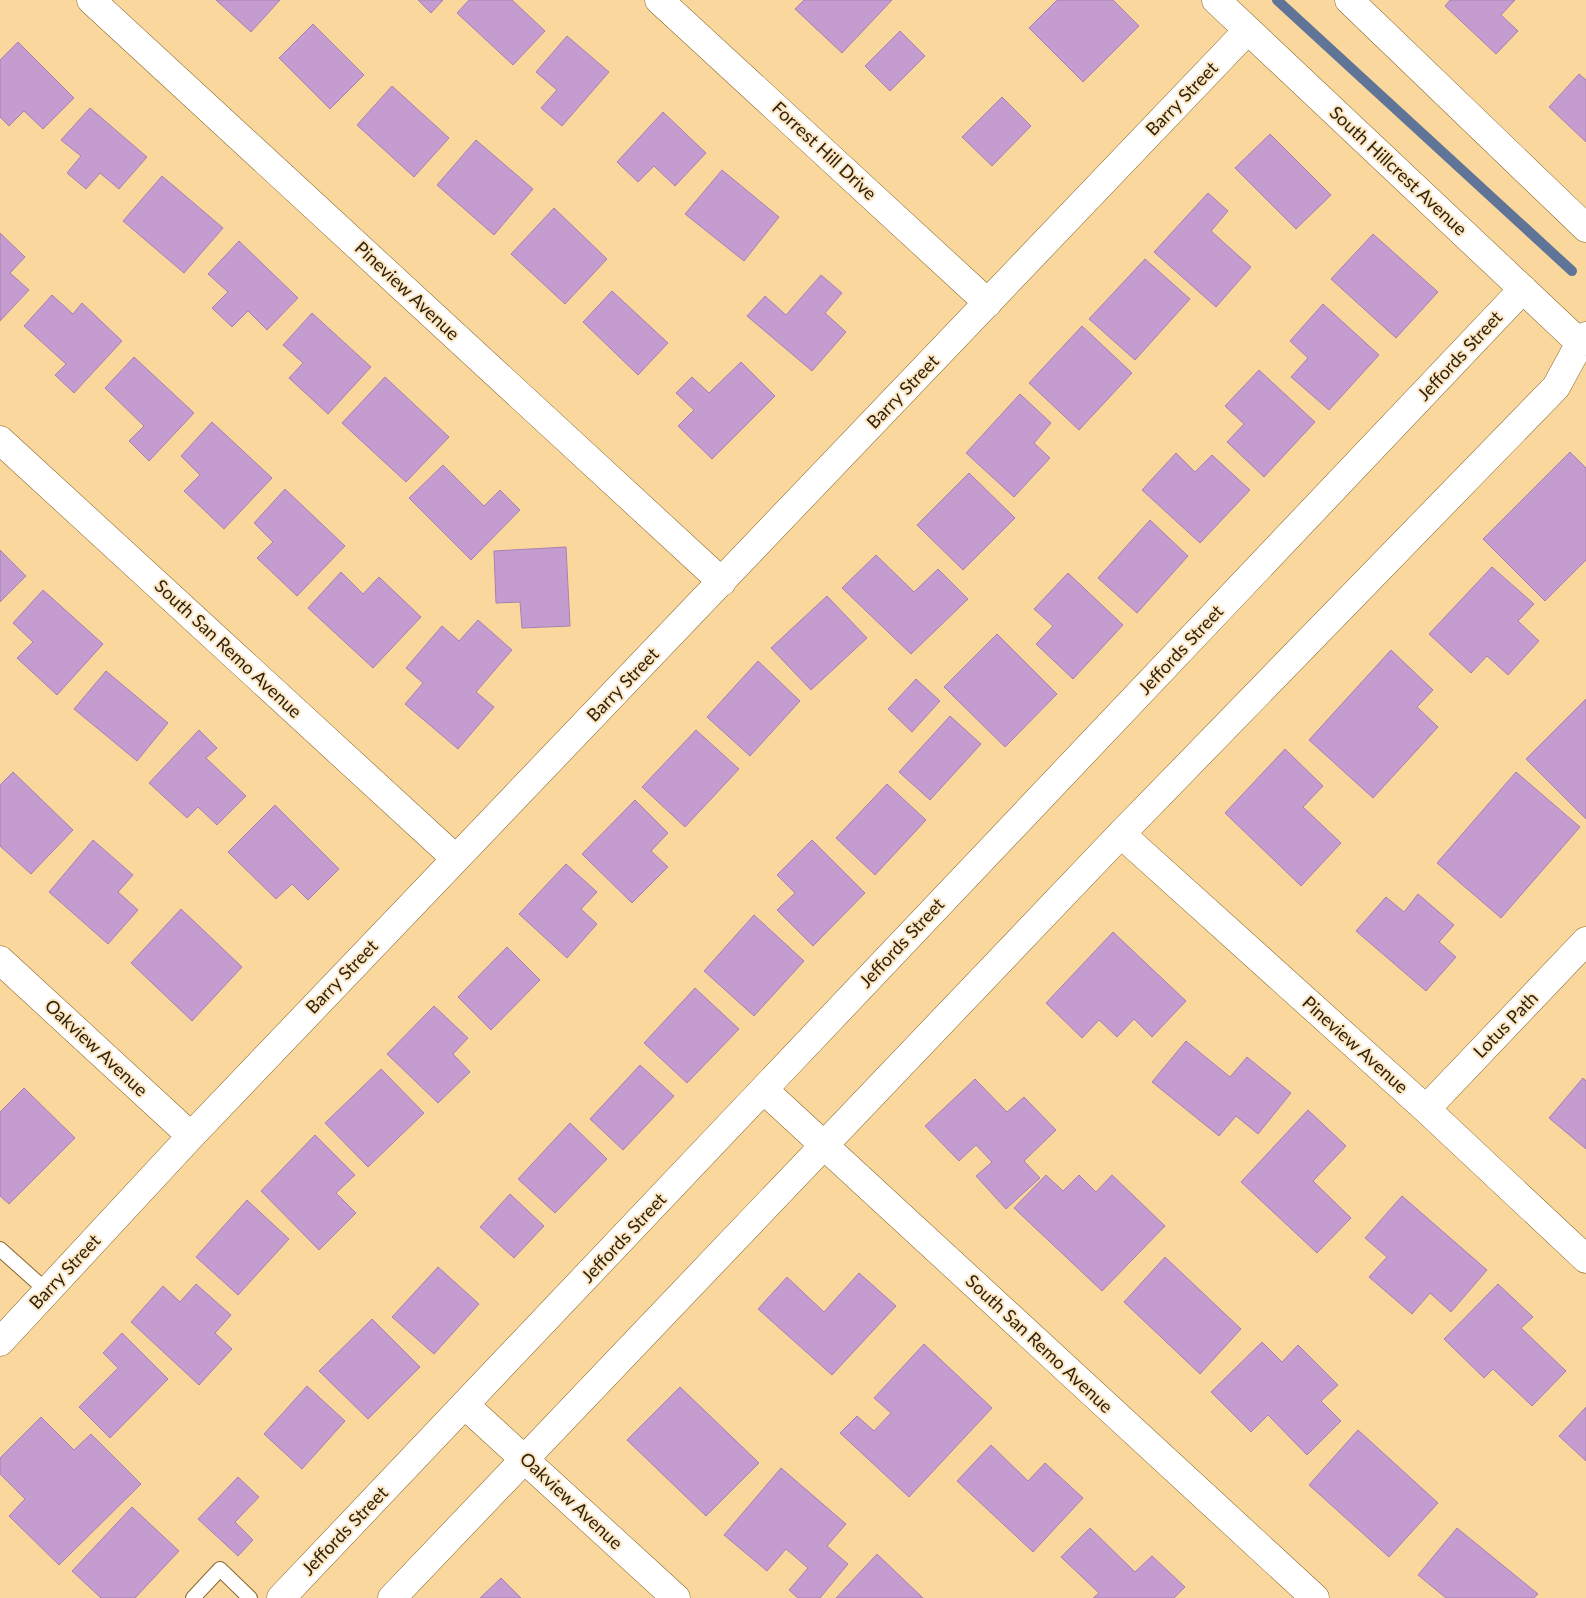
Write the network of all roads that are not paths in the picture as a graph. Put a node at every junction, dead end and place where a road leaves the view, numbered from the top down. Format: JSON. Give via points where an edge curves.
{"nodes":[{"id":1,"x":91,"y":0,"type":"edge"},
{"id":2,"x":659,"y":0,"type":"edge"},
{"id":3,"x":1216,"y":0,"type":"edge"},
{"id":4,"x":1349,"y":0,"type":"edge"},
{"id":5,"x":1248,"y":30,"type":"junction"},
{"id":6,"x":1586,"y":228,"type":"edge"},
{"id":7,"x":1524,"y":289,"type":"junction"},
{"id":8,"x":988,"y":303,"type":"junction"},
{"id":9,"x":1583,"y":340,"type":"edge"},
{"id":10,"x":0,"y":440,"type":"edge"},
{"id":11,"x":722,"y":582,"type":"junction"},
{"id":12,"x":1121,"y":834,"type":"junction"},
{"id":13,"x":455,"y":858,"type":"junction"},
{"id":14,"x":1586,"y":941,"type":"edge"},
{"id":15,"x":0,"y":960,"type":"edge"},
{"id":16,"x":764,"y":1090,"type":"junction"},
{"id":17,"x":1426,"y":1109,"type":"junction"},
{"id":18,"x":191,"y":1136,"type":"junction"},
{"id":19,"x":824,"y":1144,"type":"junction"},
{"id":20,"x":0,"y":1248,"type":"edge"},
{"id":21,"x":1586,"y":1259,"type":"edge"},
{"id":22,"x":47,"y":1291,"type":"junction"},
{"id":23,"x":0,"y":1342,"type":"edge"},
{"id":24,"x":466,"y":1406,"type":"junction"},
{"id":25,"x":524,"y":1458,"type":"junction"},
{"id":26,"x":193,"y":1598,"type":"edge"},
{"id":27,"x":250,"y":1598,"type":"edge"},
{"id":28,"x":282,"y":1598,"type":"edge"},
{"id":29,"x":392,"y":1598,"type":"edge"},
{"id":30,"x":676,"y":1598,"type":"edge"},
{"id":31,"x":1315,"y":1598,"type":"edge"}],
"edges":[{"from":1,"to":11,"type":"street","name":"Pineview Avenue"},
{"from":2,"to":8,"type":"street","name":"Forrest Hill Drive"},
{"from":3,"to":5,"type":"street","name":"South Hillcrest Avenue"},
{"from":4,"to":6,"type":"street"},
{"from":5,"to":7,"type":"street","name":"South Hillcrest Avenue"},
{"from":5,"to":8,"type":"street","name":"Barry Street"},
{"from":7,"to":9,"type":"street","name":"South Hillcrest Avenue"},
{"from":7,"to":16,"type":"street","name":"Jeffords Street"},
{"from":8,"to":11,"type":"street","name":"Barry Street"},
{"from":9,"to":12,"type":"street","via":[[1556,387]]},
{"from":10,"to":13,"type":"street","name":"South San Remo Avenue"},
{"from":11,"to":13,"type":"street","name":"Barry Street"},
{"from":12,"to":17,"type":"street","name":"Pineview Avenue"},
{"from":12,"to":19,"type":"street"},
{"from":13,"to":18,"type":"street","name":"Barry Street"},
{"from":14,"to":17,"type":"street","name":"Lotus Path"},
{"from":15,"to":18,"type":"street","name":"Oakview Avenue"},
{"from":16,"to":19,"type":"street","name":"South San Remo Avenue"},
{"from":16,"to":24,"type":"street","name":"Jeffords Street"},
{"from":17,"to":21,"type":"street","name":"Pineview Avenue"},
{"from":18,"to":22,"type":"street","name":"Barry Street"},
{"from":19,"to":25,"type":"street"},
{"from":19,"to":31,"type":"street","name":"South San Remo Avenue"},
{"from":20,"to":22,"type":"lane"},
{"from":22,"to":23,"type":"street","name":"Barry Street"},
{"from":24,"to":25,"type":"street","name":"Oakview Avenue"},
{"from":24,"to":28,"type":"street","name":"Jeffords Street"},
{"from":25,"to":29,"type":"street"},
{"from":25,"to":30,"type":"street","name":"Oakview Avenue"},
{"from":26,"to":27,"type":"lane","via":[[220,1569]]}]}
